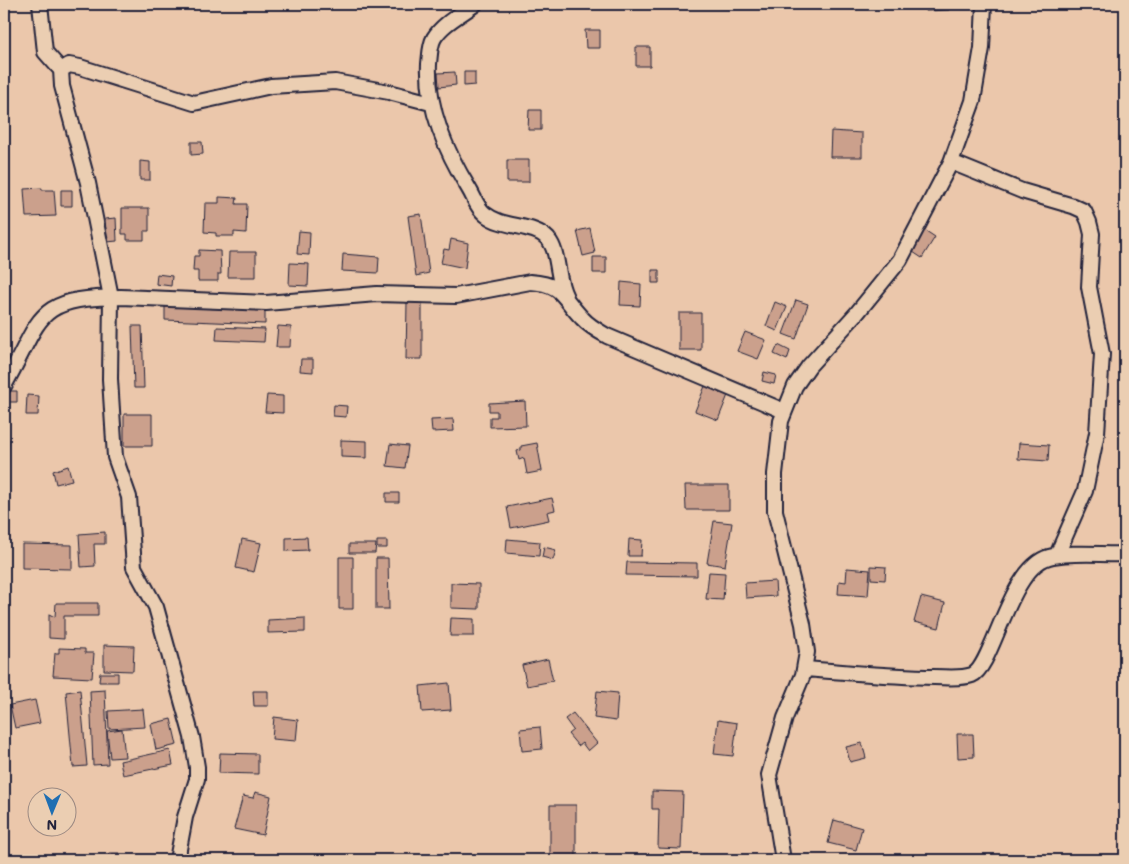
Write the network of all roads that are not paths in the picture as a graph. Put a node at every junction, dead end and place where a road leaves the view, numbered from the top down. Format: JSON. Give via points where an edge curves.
{"nodes":[{"id":1,"x":40,"y":4,"type":"edge"},
{"id":2,"x":475,"y":4,"type":"edge"},
{"id":3,"x":984,"y":4,"type":"edge"},
{"id":4,"x":61,"y":70,"type":"junction"},
{"id":5,"x":431,"y":103,"type":"junction"},
{"id":6,"x":951,"y":162,"type":"junction"},
{"id":7,"x":111,"y":297,"type":"junction"},
{"id":8,"x":567,"y":297,"type":"junction"},
{"id":9,"x":4,"y":386,"type":"edge"},
{"id":10,"x":784,"y":411,"type":"junction"},
{"id":11,"x":1125,"y":554,"type":"edge"},
{"id":12,"x":1057,"y":556,"type":"junction"},
{"id":13,"x":805,"y":669,"type":"junction"},
{"id":14,"x":177,"y":860,"type":"edge"},
{"id":15,"x":782,"y":860,"type":"edge"}],
"edges":[{"from":1,"to":4,"type":"street","via":[[45,52]]},
{"from":2,"to":5,"type":"street","via":[[434,39],[429,65]]},
{"from":3,"to":6,"type":"street","via":[[982,48],[974,101]]},
{"from":4,"to":5,"type":"street","via":[[69,65],[80,66],[194,103],[271,86],[321,82],[371,88]]},
{"from":4,"to":7,"type":"street"},
{"from":5,"to":8,"type":"street","via":[[452,158],[481,211],[498,222],[538,232],[550,241],[561,288]]},
{"from":6,"to":10,"type":"street","via":[[900,260],[809,366],[795,386]]},
{"from":6,"to":12,"type":"street","via":[[1022,192],[1073,206],[1084,211],[1089,222],[1092,234],[1089,287],[1102,354],[1099,414],[1085,491]]},
{"from":7,"to":8,"type":"street","via":[[266,303],[377,294],[456,296],[530,282],[550,286]]},
{"from":7,"to":9,"type":"street","via":[[70,300],[48,310],[36,324]]},
{"from":7,"to":14,"type":"street","via":[[110,370],[115,457],[130,497],[134,567],[156,607],[198,767]]},
{"from":8,"to":10,"type":"street","via":[[586,322],[607,336]]},
{"from":10,"to":13,"type":"street","via":[[777,449],[775,511],[803,624],[807,652]]},
{"from":11,"to":12,"type":"street"},
{"from":12,"to":13,"type":"street","via":[[1038,562],[1027,574],[974,674],[907,677]]},
{"from":13,"to":15,"type":"street","via":[[785,718],[769,775]]}]}
